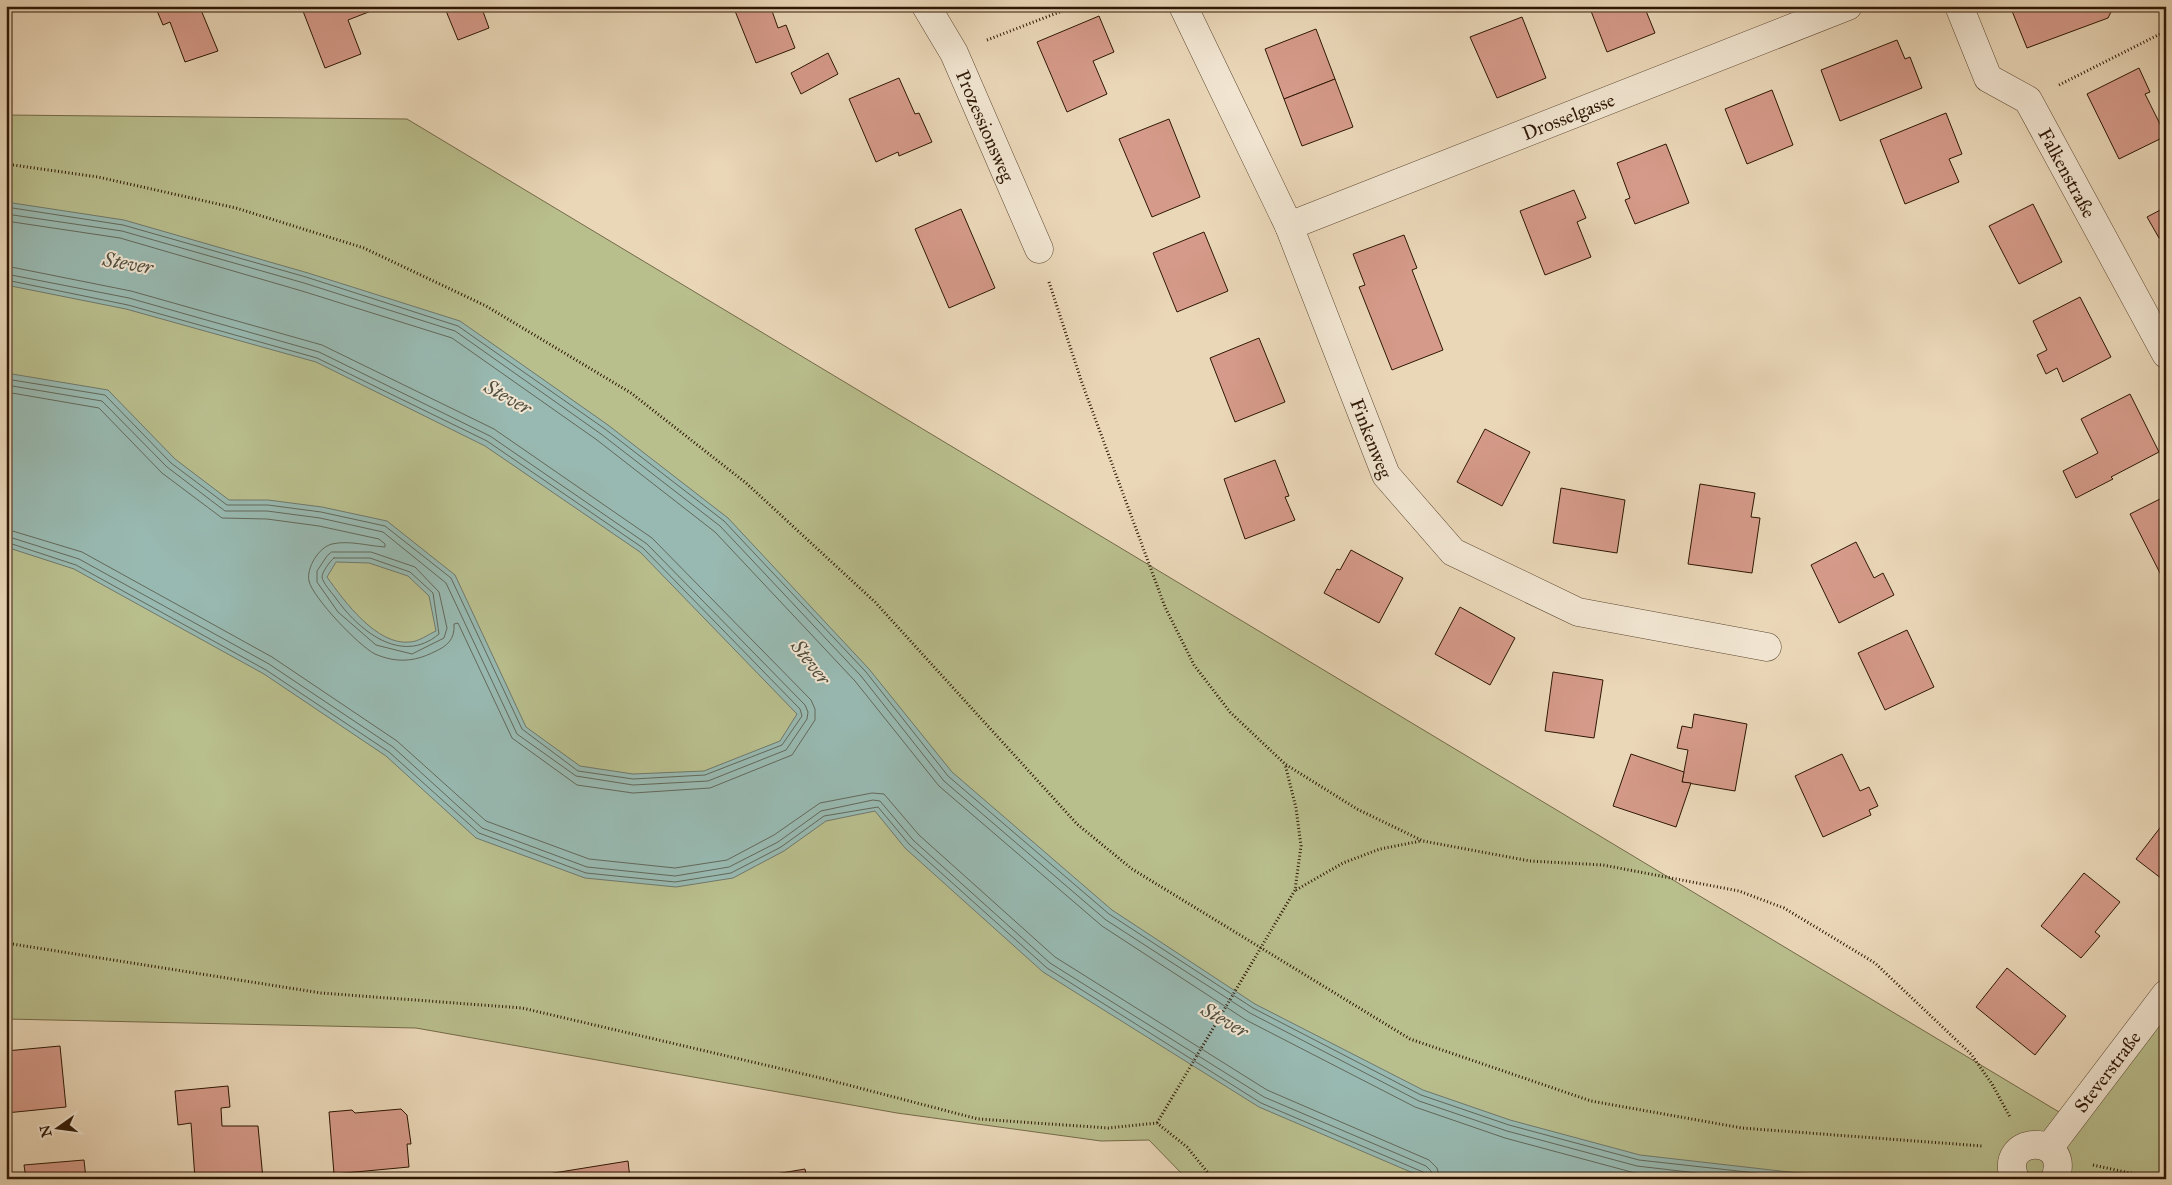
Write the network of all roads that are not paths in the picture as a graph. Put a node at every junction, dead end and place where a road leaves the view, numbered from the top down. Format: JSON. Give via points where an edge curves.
{"nodes":[{"id":1,"x":926,"y":6,"type":"edge"},
{"id":2,"x":1183,"y":6,"type":"edge"},
{"id":3,"x":1848,"y":6,"type":"edge"},
{"id":4,"x":1959,"y":6,"type":"edge"},
{"id":5,"x":1289,"y":226,"type":"junction"},
{"id":6,"x":1039,"y":249,"type":"road end"},
{"id":7,"x":2166,"y":354,"type":"edge"},
{"id":8,"x":1767,"y":646,"type":"dead end"},
{"id":9,"x":2166,"y":994,"type":"edge"},
{"id":10,"x":2035,"y":1161,"type":"edge"}],
"edges":[{"from":1,"to":6,"type":"street","name":"Prozessionsweg","via":[[954,53]]},
{"from":2,"to":5,"type":"street","name":"Finkenweg"},
{"from":3,"to":5,"type":"street","name":"Drosselgasse"},
{"from":4,"to":7,"type":"street","name":"Falkenstraße","via":[[1988,78],[2028,100]]},
{"from":5,"to":8,"type":"street","name":"Finkenweg","via":[[1386,475],[1453,552],[1578,612]]},
{"from":9,"to":10,"type":"street","name":"Steverstraße"}]}
